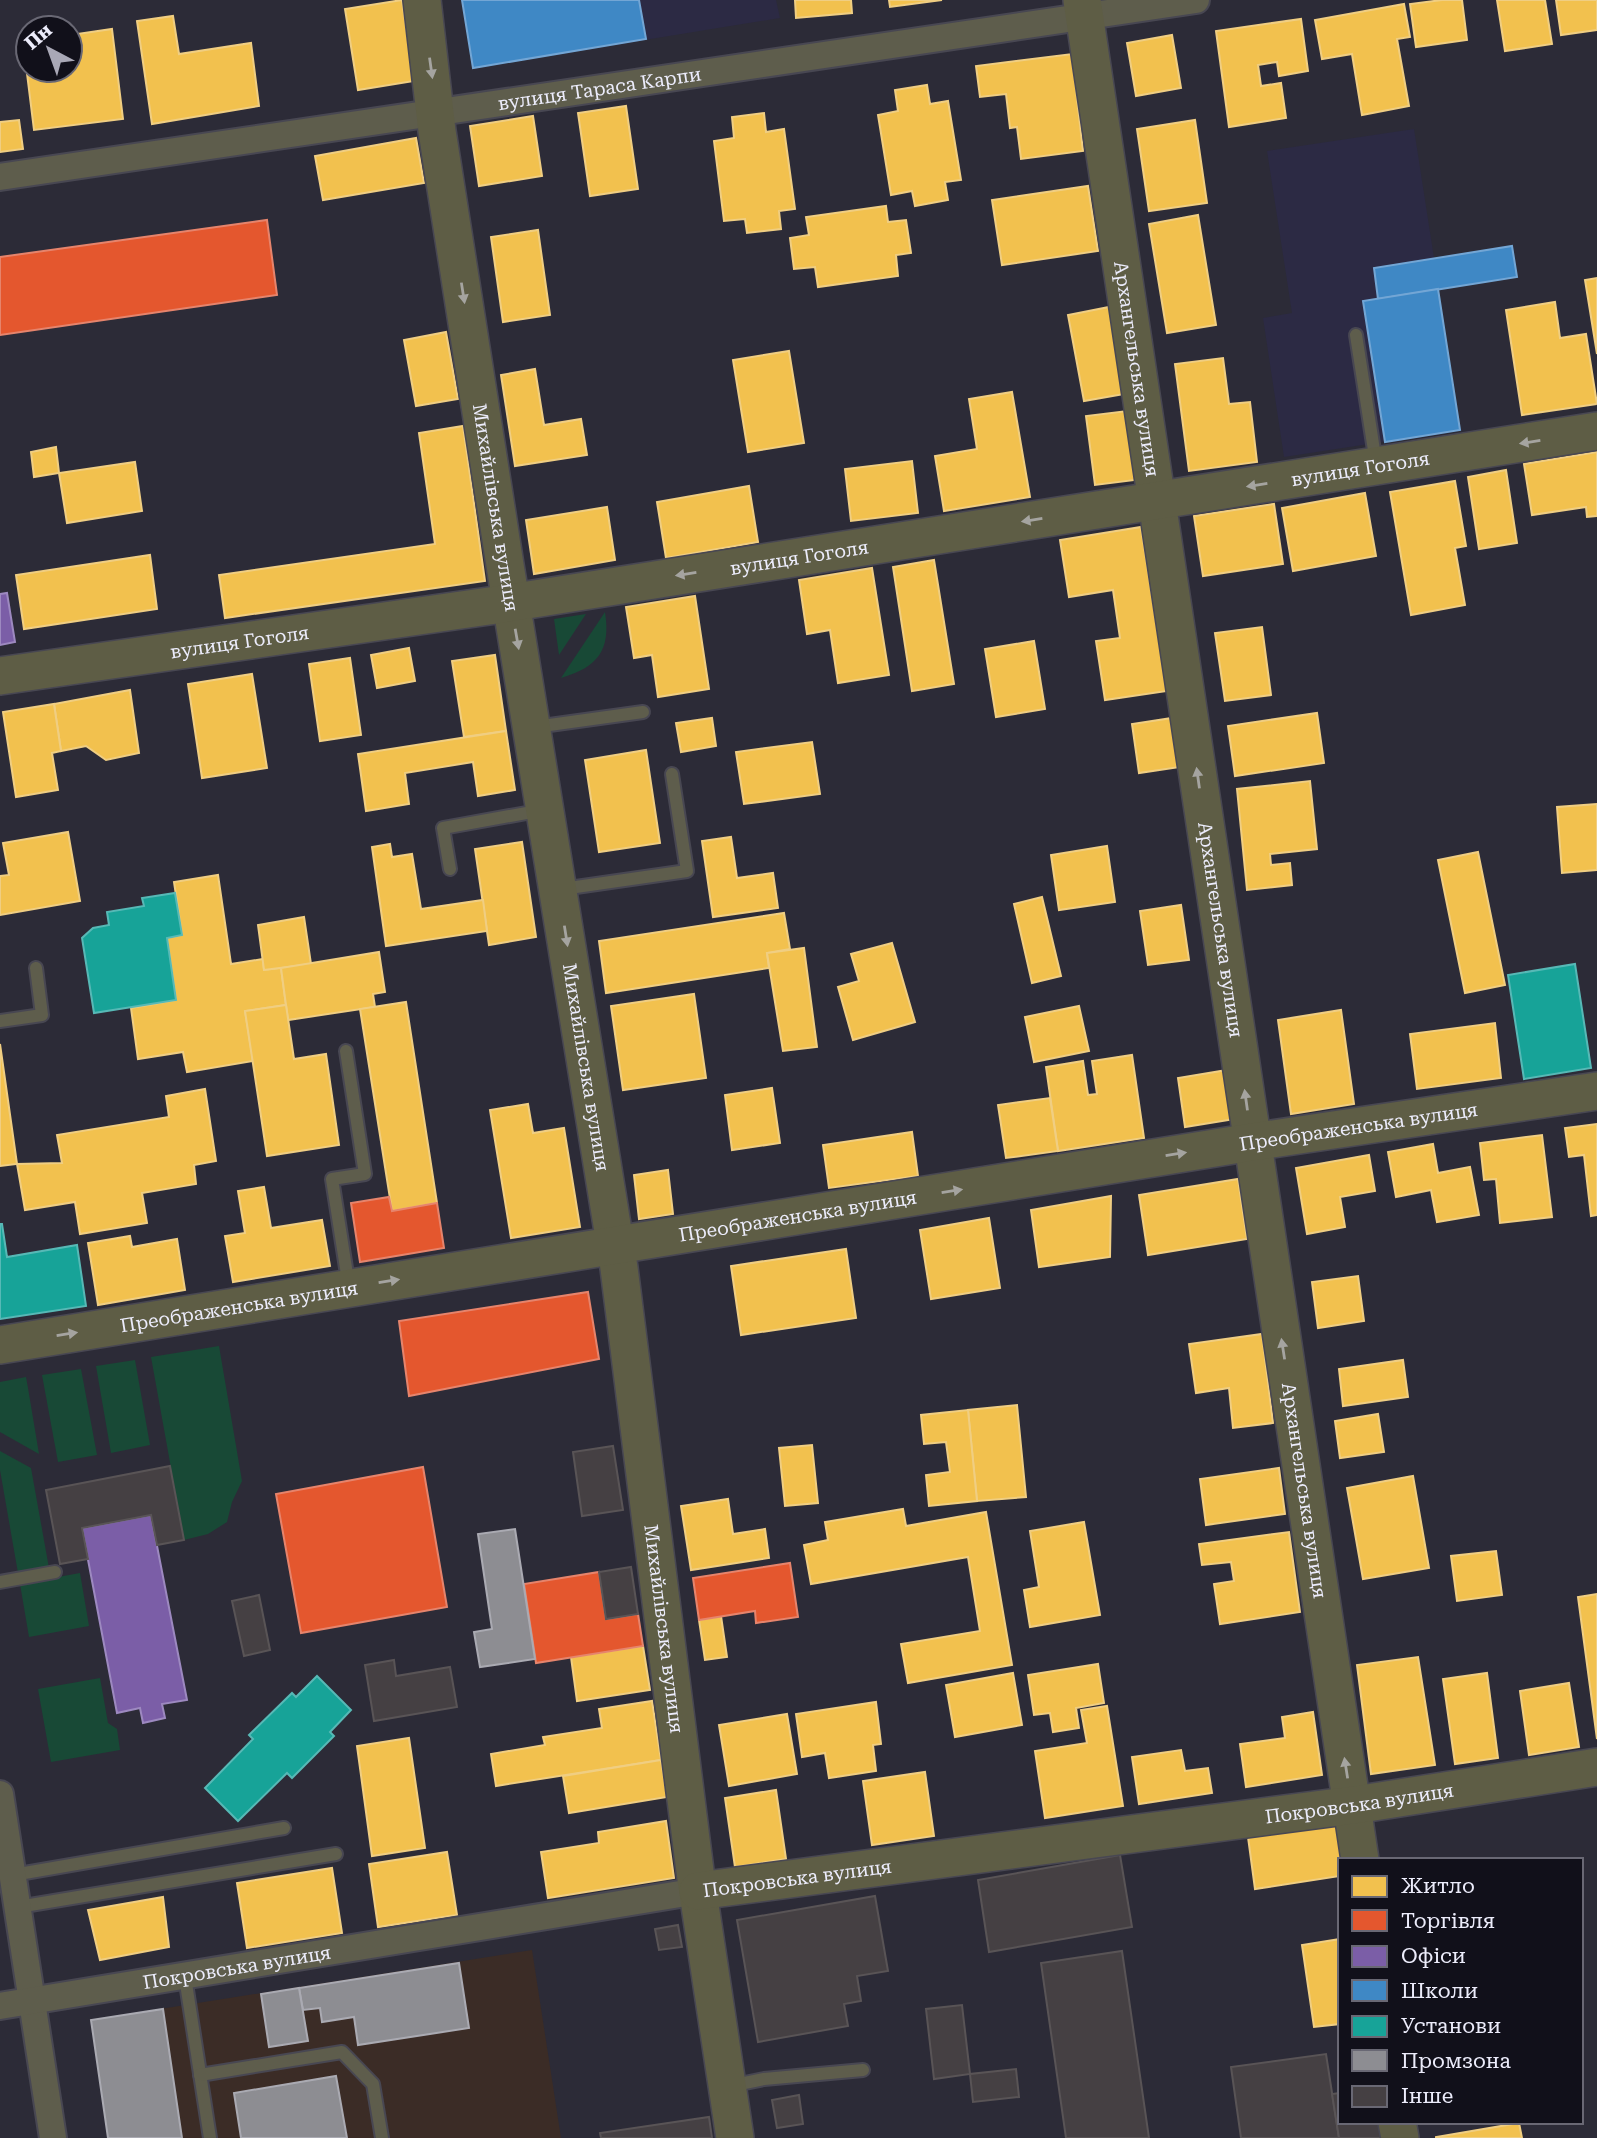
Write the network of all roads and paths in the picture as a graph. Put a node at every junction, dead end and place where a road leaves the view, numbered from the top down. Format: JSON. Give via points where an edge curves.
{"nodes":[{"id":1,"x":422,"y":0,"type":"edge"},
{"id":2,"x":1196,"y":0,"type":"edge"},
{"id":3,"x":1084,"y":8,"type":"edge"},
{"id":4,"x":435,"y":112,"type":"junction"},
{"id":5,"x":0,"y":177,"type":"edge"},
{"id":6,"x":1356,"y":335,"type":"dead end"},
{"id":7,"x":1597,"y":430,"type":"edge"},
{"id":8,"x":1377,"y":467,"type":"junction"},
{"id":9,"x":1157,"y":501,"type":"junction"},
{"id":10,"x":511,"y":602,"type":"junction"},
{"id":11,"x":0,"y":676,"type":"edge"},
{"id":12,"x":643,"y":712,"type":"dead end"},
{"id":13,"x":532,"y":727,"type":"junction"},
{"id":14,"x":672,"y":774,"type":"dead end"},
{"id":15,"x":545,"y":810,"type":"junction"},
{"id":16,"x":450,"y":869,"type":"dead end"},
{"id":17,"x":558,"y":889,"type":"junction"},
{"id":18,"x":36,"y":968,"type":"dead end"},
{"id":19,"x":0,"y":1021,"type":"edge"},
{"id":20,"x":346,"y":1051,"type":"dead end"},
{"id":21,"x":1597,"y":1091,"type":"edge"},
{"id":22,"x":1252,"y":1142,"type":"junction"},
{"id":23,"x":615,"y":1245,"type":"junction"},
{"id":24,"x":349,"y":1287,"type":"junction"},
{"id":25,"x":0,"y":1345,"type":"edge"},
{"id":26,"x":55,"y":1572,"type":"dead end"},
{"id":27,"x":0,"y":1582,"type":"edge"},
{"id":28,"x":1597,"y":1767,"type":"edge"},
{"id":29,"x":1352,"y":1805,"type":"junction"},
{"id":30,"x":1,"y":1806,"type":"edge"},
{"id":31,"x":284,"y":1828,"type":"dead end"},
{"id":32,"x":336,"y":1854,"type":"dead end"},
{"id":33,"x":1360,"y":1858,"type":"edge"},
{"id":34,"x":13,"y":1875,"type":"junction"},
{"id":35,"x":698,"y":1891,"type":"junction"},
{"id":36,"x":18,"y":1907,"type":"junction"},
{"id":37,"x":185,"y":1977,"type":"junction"},
{"id":38,"x":32,"y":2001,"type":"junction"},
{"id":39,"x":0,"y":2006,"type":"edge"},
{"id":40,"x":863,"y":2070,"type":"dead end"},
{"id":41,"x":200,"y":2076,"type":"junction"},
{"id":42,"x":727,"y":2087,"type":"junction"},
{"id":43,"x":53,"y":2138,"type":"edge"},
{"id":44,"x":210,"y":2138,"type":"edge"},
{"id":45,"x":382,"y":2138,"type":"edge"},
{"id":46,"x":735,"y":2138,"type":"edge"}],
"edges":[{"from":1,"to":4,"type":"street","name":"Михайлівська вулиця","one_way":true},
{"from":2,"to":3,"type":"street","name":"вулиця Тараса Карпи"},
{"from":3,"to":4,"type":"street","name":"вулиця Тараса Карпи"},
{"from":3,"to":9,"type":"street","name":"Архангельська вулиця"},
{"from":4,"to":5,"type":"street","name":"вулиця Тараса Карпи"},
{"from":4,"to":10,"type":"street","name":"Михайлівська вулиця","one_way":true},
{"from":6,"to":8,"type":"lane"},
{"from":7,"to":8,"type":"street","name":"вулиця Гоголя","one_way":true},
{"from":8,"to":9,"type":"street","name":"вулиця Гоголя","one_way":true},
{"from":9,"to":10,"type":"street","name":"вулиця Гоголя","one_way":true},
{"from":22,"to":9,"type":"street","name":"Архангельська вулиця","one_way":true},
{"from":10,"to":11,"type":"street","name":"вулиця Гоголя"},
{"from":10,"to":13,"type":"street","name":"Михайлівська вулиця","one_way":true},
{"from":12,"to":13,"type":"lane"},
{"from":13,"to":15,"type":"street","name":"Михайлівська вулиця"},
{"from":14,"to":17,"type":"lane","via":[[687,871]]},
{"from":15,"to":16,"type":"lane","via":[[443,828]]},
{"from":15,"to":17,"type":"street","name":"Михайлівська вулиця"},
{"from":17,"to":23,"type":"street","name":"Михайлівська вулиця","one_way":true},
{"from":18,"to":19,"type":"lane","via":[[42,1015]]},
{"from":20,"to":24,"type":"lane","via":[[365,1174],[332,1179]]},
{"from":21,"to":22,"type":"street","name":"Преображенська вулиця"},
{"from":23,"to":22,"type":"street","name":"Преображенська вулиця","one_way":true},
{"from":29,"to":22,"type":"street","name":"Архангельська вулиця","one_way":true},
{"from":24,"to":23,"type":"street","name":"Преображенська вулиця","one_way":true},
{"from":23,"to":35,"type":"street","name":"Михайлівська вулиця"},
{"from":25,"to":24,"type":"street","name":"Преображенська вулиця","one_way":true},
{"from":26,"to":27,"type":"lane"},
{"from":28,"to":29,"type":"street","name":"Покровська вулиця"},
{"from":29,"to":33,"type":"street","name":"Архангельська вулиця"},
{"from":29,"to":35,"type":"street","name":"Покровська вулиця"},
{"from":30,"to":34,"type":"street"},
{"from":31,"to":34,"type":"lane"},
{"from":32,"to":36,"type":"lane"},
{"from":34,"to":36,"type":"street"},
{"from":35,"to":37,"type":"street","name":"Покровська вулиця"},
{"from":35,"to":42,"type":"street","name":"Михайлівська вулиця"},
{"from":36,"to":38,"type":"street"},
{"from":37,"to":38,"type":"street","name":"Покровська вулиця"},
{"from":37,"to":41,"type":"lane"},
{"from":38,"to":39,"type":"street","name":"Покровська вулиця"},
{"from":38,"to":43,"type":"street"},
{"from":40,"to":42,"type":"lane"},
{"from":41,"to":44,"type":"lane"},
{"from":41,"to":45,"type":"lane","via":[[342,2052],[373,2084]]},
{"from":42,"to":46,"type":"street","name":"Михайлівська вулиця"}]}
